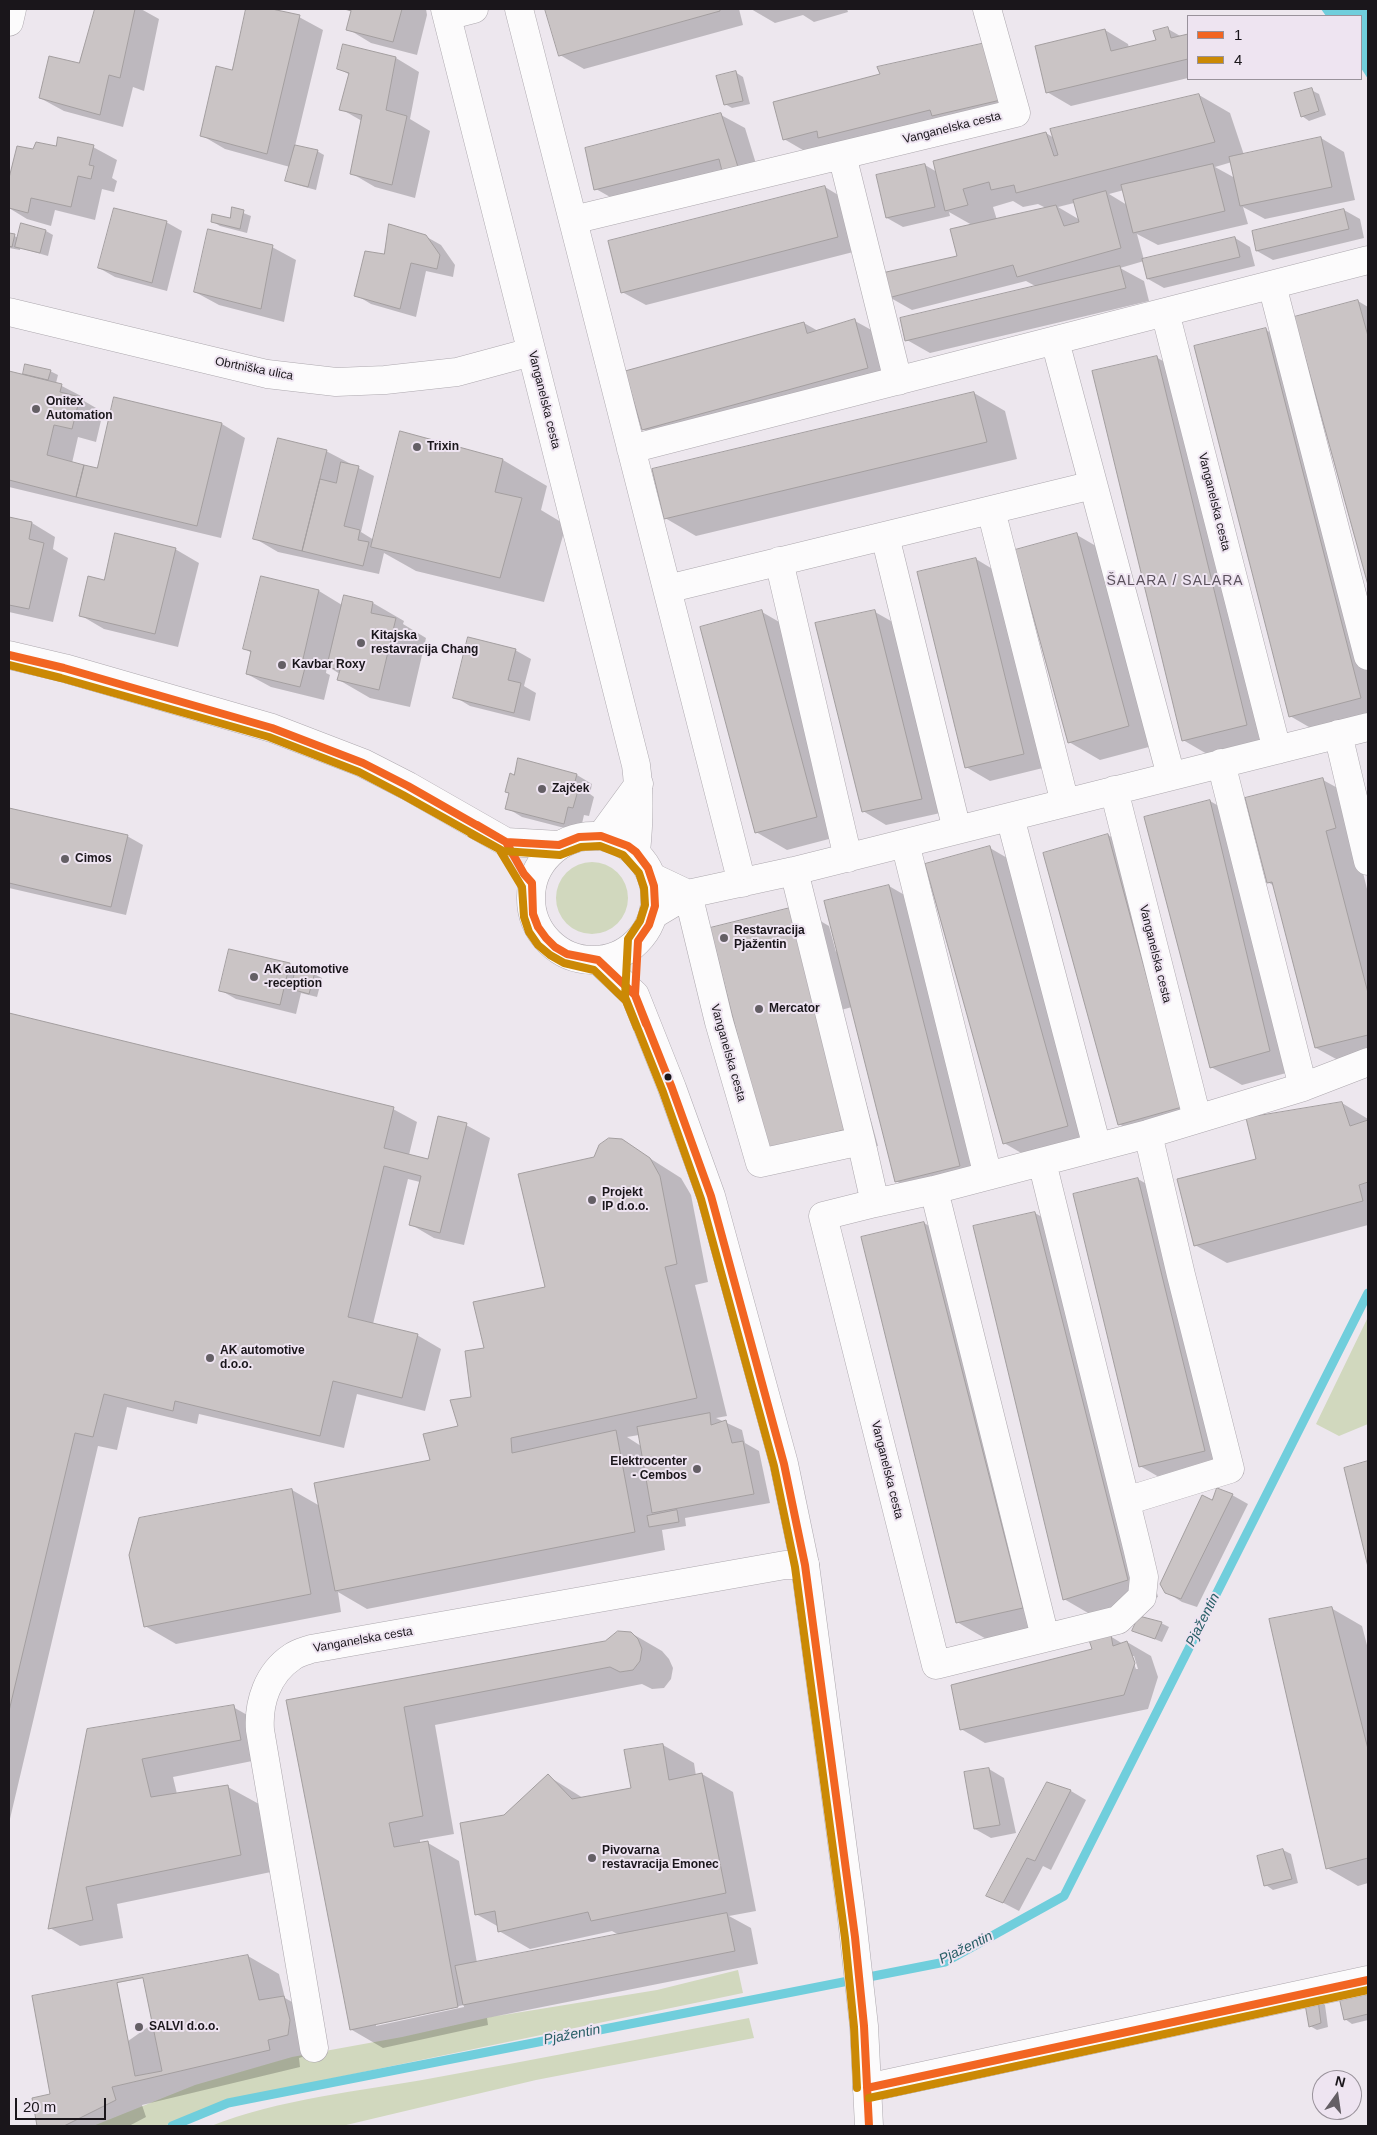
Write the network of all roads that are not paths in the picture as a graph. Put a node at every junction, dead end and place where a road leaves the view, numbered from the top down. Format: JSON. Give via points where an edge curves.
{"nodes":[{"id":1,"x":12,"y":9,"type":"edge"},
{"id":2,"x":474,"y":9,"type":"edge"},
{"id":3,"x":519,"y":9,"type":"edge"},
{"id":4,"x":987,"y":9,"type":"edge"},
{"id":5,"x":446,"y":12,"type":"edge"},
{"id":6,"x":9,"y":22,"type":"edge"},
{"id":7,"x":842,"y":155,"type":"junction"},
{"id":8,"x":573,"y":220,"type":"junction"},
{"id":9,"x":1368,"y":260,"type":"edge"},
{"id":10,"x":1272,"y":285,"type":"junction"},
{"id":11,"x":9,"y":312,"type":"edge"},
{"id":12,"x":1165,"y":312,"type":"junction"},
{"id":13,"x":1054,"y":341,"type":"junction"},
{"id":14,"x":531,"y":352,"type":"junction"},
{"id":15,"x":898,"y":381,"type":"junction"},
{"id":16,"x":631,"y":450,"type":"junction"},
{"id":17,"x":1093,"y":485,"type":"junction"},
{"id":18,"x":991,"y":510,"type":"junction"},
{"id":19,"x":885,"y":536,"type":"junction"},
{"id":20,"x":779,"y":561,"type":"junction"},
{"id":21,"x":667,"y":589,"type":"junction"},
{"id":22,"x":9,"y":655,"type":"edge"},
{"id":23,"x":1368,"y":656,"type":"edge"},
{"id":24,"x":1368,"y":727,"type":"edge"},
{"id":25,"x":1338,"y":734,"type":"junction"},
{"id":26,"x":1277,"y":750,"type":"junction"},
{"id":27,"x":1221,"y":763,"type":"junction"},
{"id":28,"x":1171,"y":776,"type":"junction"},
{"id":29,"x":639,"y":784,"type":"junction"},
{"id":30,"x":1114,"y":790,"type":"junction"},
{"id":31,"x":1065,"y":802,"type":"junction"},
{"id":32,"x":1010,"y":816,"type":"junction"},
{"id":33,"x":958,"y":830,"type":"junction"},
{"id":34,"x":601,"y":836,"type":"junction"},
{"id":35,"x":506,"y":842,"type":"junction"},
{"id":36,"x":905,"y":843,"type":"junction"},
{"id":37,"x":559,"y":845,"type":"junction"},
{"id":38,"x":636,"y":852,"type":"junction"},
{"id":39,"x":848,"y":858,"type":"junction"},
{"id":40,"x":1368,"y":861,"type":"edge"},
{"id":41,"x":794,"y":871,"type":"junction"},
{"id":42,"x":652,"y":877,"type":"junction"},
{"id":43,"x":742,"y":882,"type":"junction"},
{"id":44,"x":532,"y":883,"type":"junction"},
{"id":45,"x":688,"y":894,"type":"junction"},
{"id":46,"x":653,"y":916,"type":"junction"},
{"id":47,"x":638,"y":941,"type":"junction"},
{"id":48,"x":598,"y":960,"type":"junction"},
{"id":49,"x":634,"y":995,"type":"junction"},
{"id":50,"x":1368,"y":1062,"type":"edge"},
{"id":51,"x":1303,"y":1087,"type":"junction"},
{"id":52,"x":1197,"y":1118,"type":"junction"},
{"id":53,"x":1148,"y":1134,"type":"junction"},
{"id":54,"x":861,"y":1140,"type":"junction"},
{"id":55,"x":1097,"y":1147,"type":"junction"},
{"id":56,"x":1042,"y":1162,"type":"junction"},
{"id":57,"x":988,"y":1176,"type":"junction"},
{"id":58,"x":934,"y":1190,"type":"junction"},
{"id":59,"x":875,"y":1203,"type":"junction"},
{"id":60,"x":1126,"y":1501,"type":"junction"},
{"id":61,"x":805,"y":1565,"type":"junction"},
{"id":62,"x":1045,"y":1637,"type":"junction"},
{"id":63,"x":1368,"y":1980,"type":"edge"},
{"id":64,"x":314,"y":2048,"type":"dead end"},
{"id":65,"x":867,"y":2088,"type":"junction"},
{"id":66,"x":869,"y":2126,"type":"edge"}],
"edges":[{"from":1,"to":6,"type":"street"},
{"from":2,"to":5,"type":"street","name":"Vanganelska cesta"},
{"from":3,"to":8,"type":"street"},
{"from":4,"to":7,"type":"street","name":"Vanganelska cesta","via":[[1016,113]]},
{"from":5,"to":14,"type":"street","name":"Vanganelska cesta"},
{"from":7,"to":8,"type":"street","name":"Vanganelska cesta"},
{"from":7,"to":15,"type":"street"},
{"from":8,"to":16,"type":"street"},
{"from":9,"to":10,"type":"street"},
{"from":10,"to":12,"type":"street"},
{"from":10,"to":23,"type":"street"},
{"from":11,"to":14,"type":"street","name":"Obrtniška ulica","via":[[267,374],[336,382],[457,372]]},
{"from":12,"to":13,"type":"street"},
{"from":12,"to":26,"type":"street","name":"Vanganelska cesta"},
{"from":13,"to":15,"type":"street"},
{"from":13,"to":17,"type":"street"},
{"from":14,"to":29,"type":"street","name":"Vanganelska cesta"},
{"from":15,"to":16,"type":"street"},
{"from":16,"to":21,"type":"street"},
{"from":17,"to":18,"type":"street"},
{"from":17,"to":28,"type":"street"},
{"from":18,"to":19,"type":"street"},
{"from":18,"to":31,"type":"street"},
{"from":19,"to":20,"type":"street"},
{"from":19,"to":33,"type":"street"},
{"from":20,"to":21,"type":"street"},
{"from":20,"to":39,"type":"street"},
{"from":21,"to":43,"type":"street"},
{"from":22,"to":35,"type":"street","via":[[272,728],[370,767]]},
{"from":24,"to":25,"type":"street"},
{"from":25,"to":26,"type":"street"},
{"from":25,"to":40,"type":"street"},
{"from":26,"to":27,"type":"street"},
{"from":27,"to":28,"type":"street"},
{"from":27,"to":51,"type":"street"},
{"from":28,"to":30,"type":"street"},
{"from":29,"to":34,"type":"street"},
{"from":29,"to":38,"type":"street","name":"Vanganelska cesta","via":[[640,821]]},
{"from":30,"to":31,"type":"street"},
{"from":30,"to":52,"type":"street","name":"Vanganelska cesta"},
{"from":31,"to":32,"type":"street"},
{"from":32,"to":33,"type":"street"},
{"from":32,"to":55,"type":"street"},
{"from":33,"to":36,"type":"street"},
{"from":34,"to":37,"type":"street","via":[[579,837]]},
{"from":34,"to":38,"type":"street"},
{"from":35,"to":37,"type":"street"},
{"from":35,"to":44,"type":"street"},
{"from":36,"to":39,"type":"street"},
{"from":36,"to":57,"type":"street"},
{"from":37,"to":44,"type":"street","via":[[542,861]]},
{"from":38,"to":42,"type":"street"},
{"from":39,"to":41,"type":"street"},
{"from":41,"to":43,"type":"street"},
{"from":41,"to":54,"type":"street"},
{"from":42,"to":45,"type":"street"},
{"from":42,"to":46,"type":"street","via":[[655,896]]},
{"from":43,"to":45,"type":"street"},
{"from":44,"to":48,"type":"street","via":[[532,912],[546,938],[570,955]]},
{"from":45,"to":46,"type":"street"},
{"from":45,"to":54,"type":"street","name":"Vanganelska cesta","via":[[719,1022],[760,1163]]},
{"from":46,"to":47,"type":"street"},
{"from":47,"to":48,"type":"street","via":[[620,954]]},
{"from":47,"to":49,"type":"street"},
{"from":48,"to":49,"type":"street"},
{"from":49,"to":61,"type":"street","via":[[711,1196],[784,1464]]},
{"from":50,"to":51,"type":"street","name":"Vanganelska cesta"},
{"from":51,"to":52,"type":"street","name":"Vanganelska cesta"},
{"from":52,"to":53,"type":"street","name":"Vanganelska cesta"},
{"from":53,"to":55,"type":"street","name":"Vanganelska cesta"},
{"from":53,"to":60,"type":"street","via":[[1230,1469]]},
{"from":54,"to":59,"type":"street"},
{"from":55,"to":56,"type":"street","name":"Vanganelska cesta"},
{"from":56,"to":57,"type":"street","name":"Vanganelska cesta"},
{"from":56,"to":60,"type":"street","name":"Vanganelska cesta"},
{"from":57,"to":58,"type":"street","name":"Vanganelska cesta"},
{"from":58,"to":59,"type":"street","name":"Vanganelska cesta"},
{"from":58,"to":62,"type":"street"},
{"from":59,"to":62,"type":"street","name":"Vanganelska cesta","via":[[823,1216],[936,1665]]},
{"from":60,"to":62,"type":"street","name":"Vanganelska cesta","via":[[1144,1577],[1142,1597],[1118,1620]]},
{"from":61,"to":64,"type":"street","name":"Vanganelska cesta","via":[[776,1567],[311,1649],[293,1656],[276,1671],[264,1692],[259,1713],[260,1730]]},
{"from":61,"to":65,"type":"street","via":[[856,1949]]},
{"from":63,"to":65,"type":"street"},
{"from":65,"to":66,"type":"street"}]}
